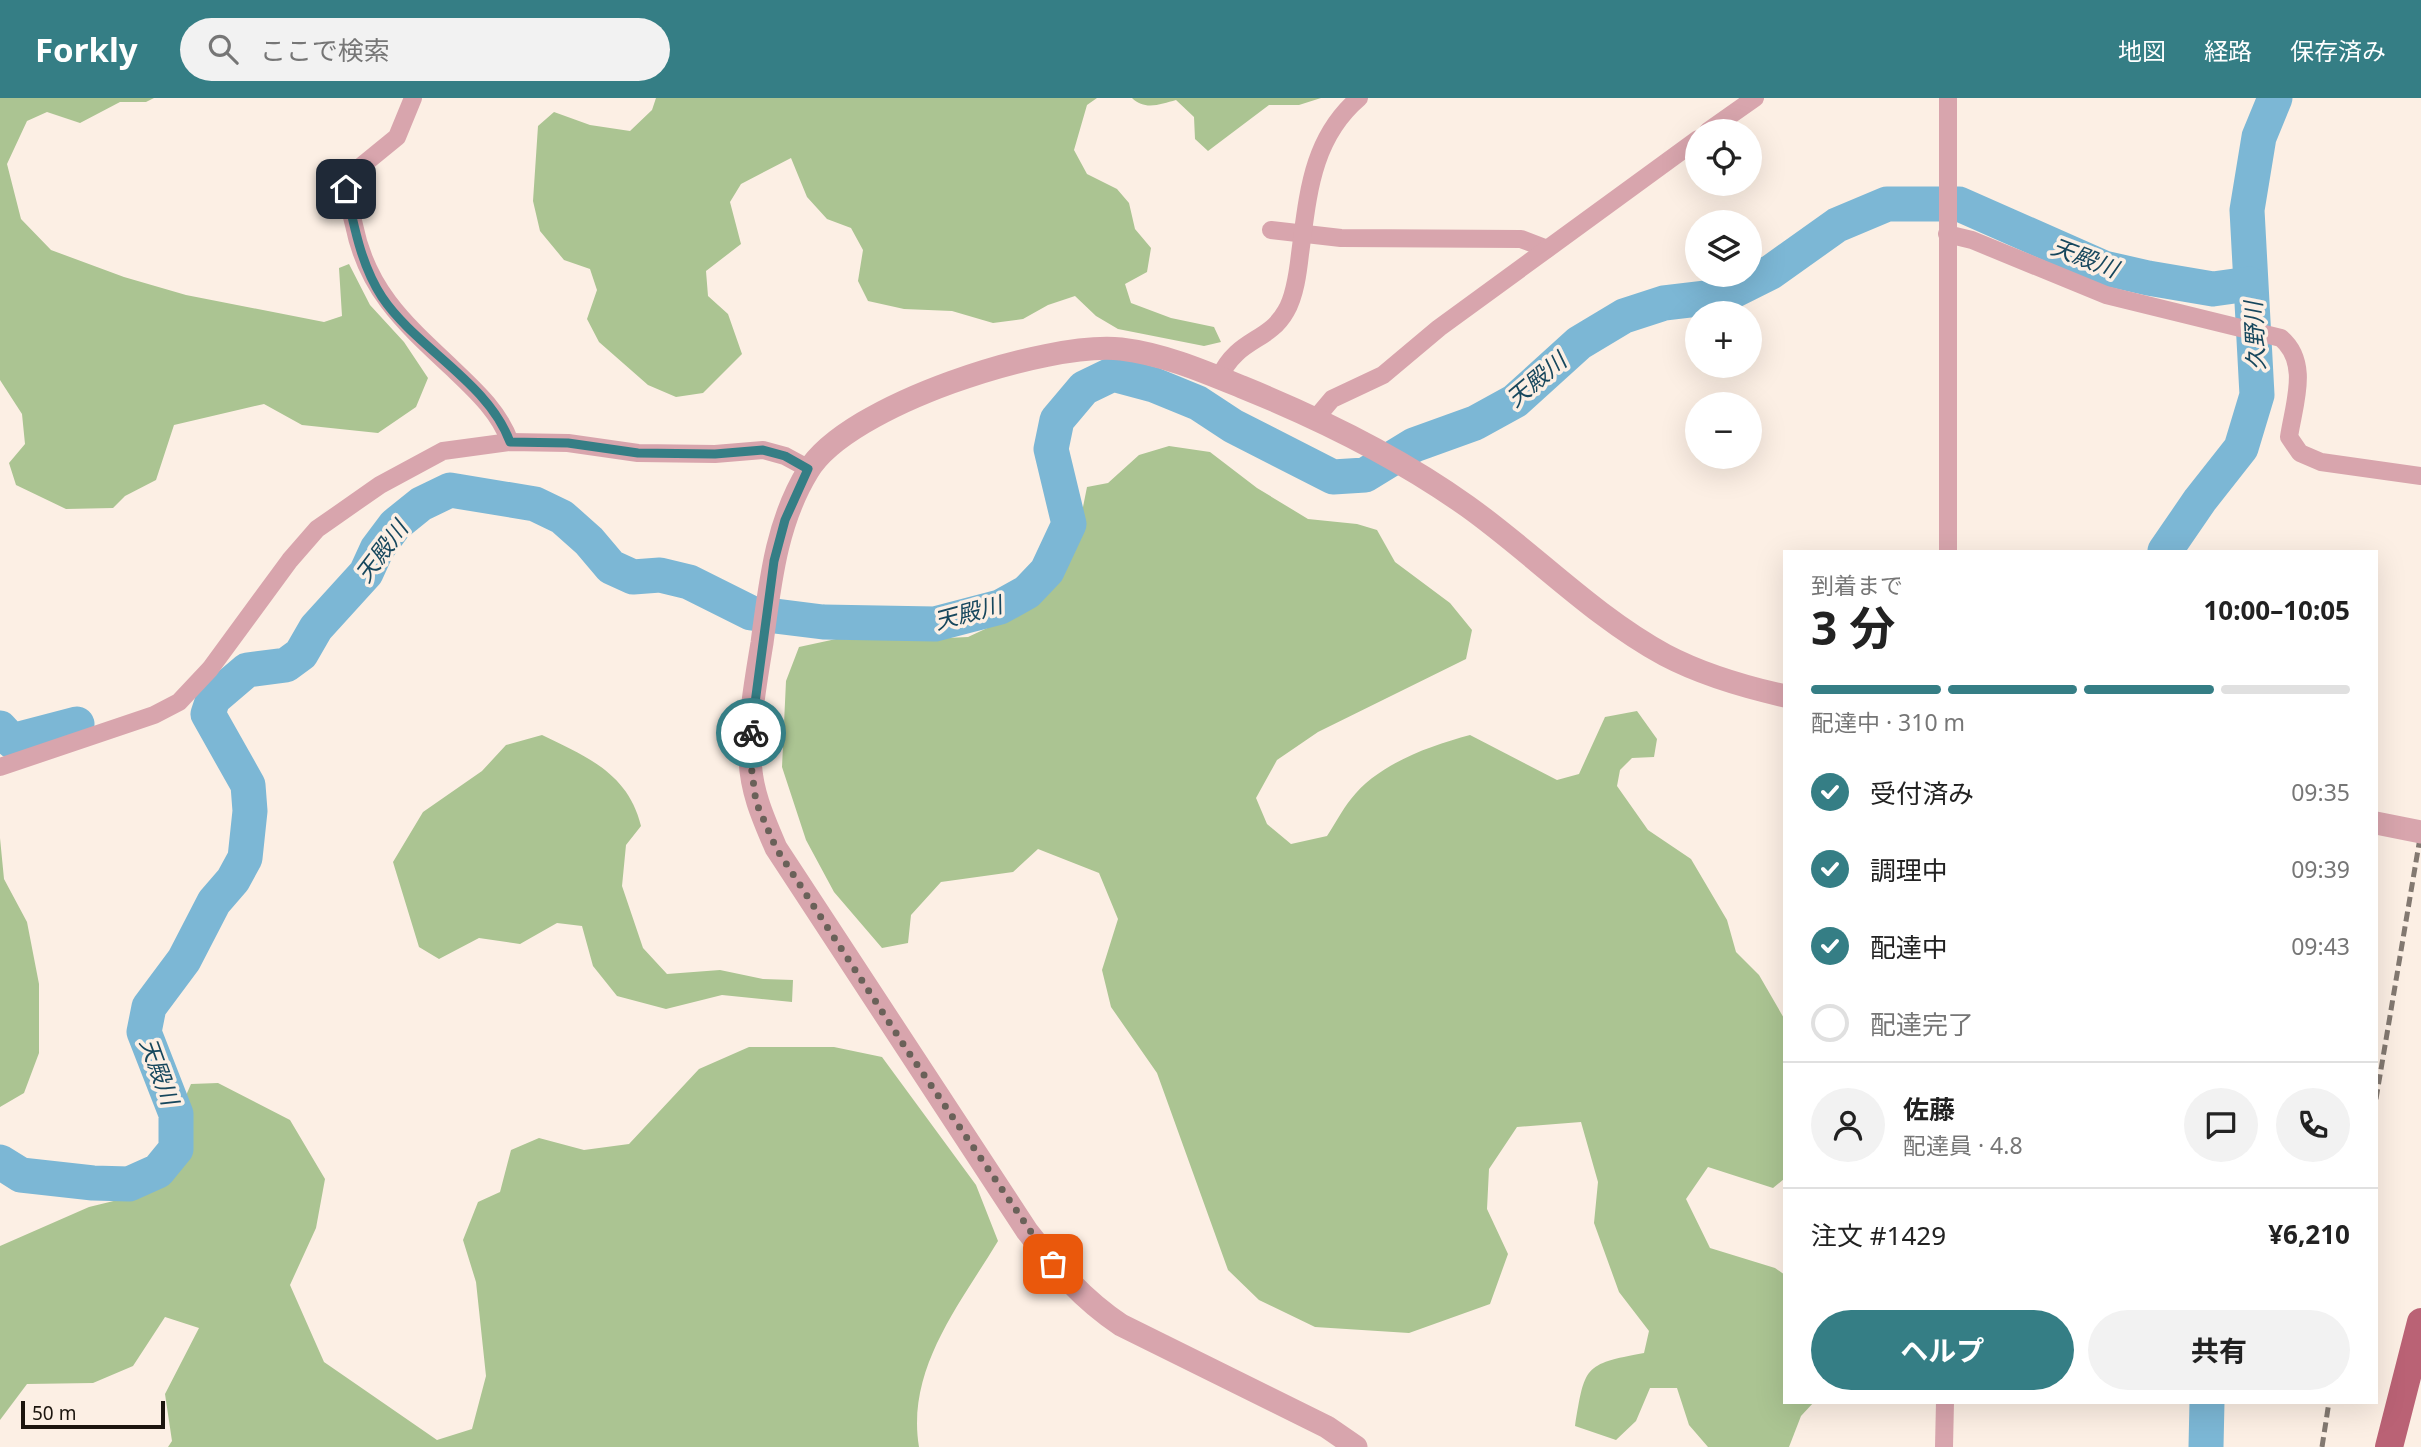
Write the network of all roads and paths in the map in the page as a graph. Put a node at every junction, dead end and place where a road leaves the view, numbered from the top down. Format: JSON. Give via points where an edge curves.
{"nodes":[{"id":1,"x":413,"y":98,"type":"edge"},
{"id":2,"x":1359,"y":98,"type":"edge"},
{"id":3,"x":1755,"y":98,"type":"edge"},
{"id":4,"x":1948,"y":98,"type":"edge"},
{"id":5,"x":1725,"y":119,"type":"edge"},
{"id":6,"x":1685,"y":148,"type":"edge"},
{"id":7,"x":1947,"y":225,"type":"junction"},
{"id":8,"x":1271,"y":230,"type":"dead end"},
{"id":9,"x":1303,"y":233,"type":"junction"},
{"id":10,"x":1547,"y":249,"type":"junction"},
{"id":11,"x":1219,"y":378,"type":"junction"},
{"id":12,"x":1316,"y":418,"type":"junction"},
{"id":13,"x":510,"y":442,"type":"junction"},
{"id":14,"x":808,"y":469,"type":"junction"},
{"id":15,"x":2421,"y":476,"type":"edge"},
{"id":16,"x":1948,"y":550,"type":"edge"},
{"id":17,"x":1783,"y":696,"type":"edge"},
{"id":18,"x":0,"y":767,"type":"edge"},
{"id":19,"x":2378,"y":822,"type":"edge"},
{"id":20,"x":2421,"y":832,"type":"edge"},
{"id":21,"x":2421,"y":1322,"type":"edge"},
{"id":22,"x":1945,"y":1404,"type":"edge"},
{"id":23,"x":1356,"y":1447,"type":"edge"},
{"id":24,"x":1944,"y":1447,"type":"edge"},
{"id":25,"x":2389,"y":1447,"type":"edge"}],
"edges":[{"from":1,"to":13,"type":"street","via":[[397,137],[348,177],[346,189],[356,239],[383,299],[476,390],[506,429]]},
{"from":2,"to":9,"type":"street","via":[[1323,142],[1312,169]]},
{"from":3,"to":5,"type":"street"},
{"from":4,"to":7,"type":"street"},
{"from":6,"to":10,"type":"street"},
{"from":7,"to":15,"type":"street","via":[[2077,286],[2281,338],[2292,348],[2300,368],[2289,437],[2300,453],[2321,462]]},
{"from":7,"to":16,"type":"street"},
{"from":8,"to":9,"type":"street"},
{"from":9,"to":10,"type":"street","via":[[1341,238],[1521,239]]},
{"from":9,"to":11,"type":"street","via":[[1287,310],[1273,328],[1228,359]]},
{"from":10,"to":12,"type":"street","via":[[1383,375],[1332,399]]},
{"from":11,"to":12,"type":"street"},
{"from":11,"to":14,"type":"street","via":[[1168,359],[1119,349],[1075,349],[1033,358],[905,400],[860,422]]},
{"from":12,"to":17,"type":"street","via":[[1416,471],[1665,655],[1748,688]]},
{"from":13,"to":14,"type":"street","via":[[568,443],[638,453],[763,450]]},
{"from":13,"to":18,"type":"street","via":[[443,451],[380,485],[317,529],[210,669],[178,702],[154,715]]},
{"from":14,"to":23,"type":"street","via":[[785,520],[767,600],[752,705],[750,757],[756,802],[776,848],[1027,1231],[1065,1280],[1121,1325],[1327,1427]]},
{"from":19,"to":20,"type":"street","bridge":true},
{"from":21,"to":25,"type":"main road"},
{"from":22,"to":24,"type":"street"}]}
